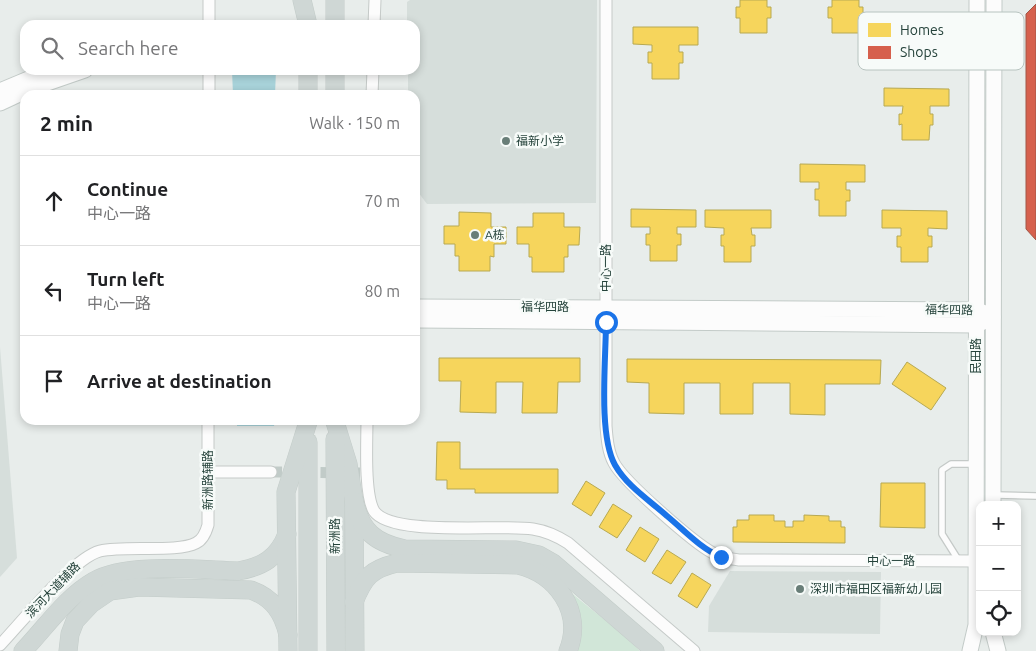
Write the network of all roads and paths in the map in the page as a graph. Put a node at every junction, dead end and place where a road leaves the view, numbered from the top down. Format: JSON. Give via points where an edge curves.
{"nodes":[{"id":1,"x":209,"y":0,"type":"edge"},
{"id":2,"x":302,"y":0,"type":"edge"},
{"id":3,"x":308,"y":0,"type":"edge"},
{"id":4,"x":335,"y":0,"type":"edge"},
{"id":5,"x":342,"y":0,"type":"edge"},
{"id":6,"x":376,"y":0,"type":"edge"},
{"id":7,"x":606,"y":0,"type":"edge"},
{"id":8,"x":209,"y":20,"type":"edge"},
{"id":9,"x":307,"y":20,"type":"edge"},
{"id":10,"x":308,"y":20,"type":"edge"},
{"id":11,"x":335,"y":20,"type":"edge"},
{"id":12,"x":336,"y":20,"type":"edge"},
{"id":13,"x":374,"y":20,"type":"edge"},
{"id":14,"x":978,"y":70,"type":"edge"},
{"id":15,"x":994,"y":70,"type":"edge"},
{"id":16,"x":38,"y":75,"type":"edge"},
{"id":17,"x":71,"y":75,"type":"edge"},
{"id":18,"x":209,"y":75,"type":"edge"},
{"id":19,"x":308,"y":75,"type":"edge"},
{"id":20,"x":335,"y":75,"type":"edge"},
{"id":21,"x":373,"y":75,"type":"edge"},
{"id":22,"x":28,"y":90,"type":"edge"},
{"id":23,"x":209,"y":90,"type":"edge"},
{"id":24,"x":308,"y":90,"type":"edge"},
{"id":25,"x":335,"y":90,"type":"edge"},
{"id":26,"x":372,"y":90,"type":"edge"},
{"id":27,"x":0,"y":91,"type":"edge"},
{"id":28,"x":20,"y":94,"type":"edge"},
{"id":29,"x":0,"y":103,"type":"edge"},
{"id":30,"x":420,"y":307,"type":"edge"},
{"id":31,"x":606,"y":315,"type":"junction"},
{"id":32,"x":977,"y":317,"type":"junction"},
{"id":33,"x":993,"y":317,"type":"junction"},
{"id":34,"x":420,"y":320,"type":"edge"},
{"id":35,"x":208,"y":425,"type":"edge"},
{"id":36,"x":307,"y":425,"type":"edge"},
{"id":37,"x":308,"y":425,"type":"edge"},
{"id":38,"x":335,"y":425,"type":"edge"},
{"id":39,"x":336,"y":425,"type":"edge"},
{"id":40,"x":367,"y":425,"type":"edge"},
{"id":41,"x":976,"y":464,"type":"junction"},
{"id":42,"x":208,"y":472,"type":"junction"},
{"id":43,"x":271,"y":472,"type":"tunnel mouth"},
{"id":44,"x":1036,"y":496,"type":"edge"},
{"id":45,"x":993,"y":500,"type":"edge"},
{"id":46,"x":354,"y":501,"type":"junction"},
{"id":47,"x":287,"y":534,"type":"junction"},
{"id":48,"x":202,"y":538,"type":"joint"},
{"id":49,"x":978,"y":546,"type":"edge"},
{"id":50,"x":959,"y":561,"type":"junction"},
{"id":51,"x":976,"y":561,"type":"edge"},
{"id":52,"x":977,"y":591,"type":"edge"},
{"id":53,"x":354,"y":602,"type":"junction"},
{"id":54,"x":994,"y":636,"type":"edge"},
{"id":55,"x":288,"y":643,"type":"edge"},
{"id":56,"x":308,"y":643,"type":"edge"},
{"id":57,"x":335,"y":643,"type":"edge"},
{"id":58,"x":355,"y":643,"type":"edge"},
{"id":59,"x":0,"y":645,"type":"edge"},
{"id":60,"x":23,"y":651,"type":"edge"},
{"id":61,"x":68,"y":651,"type":"edge"},
{"id":62,"x":568,"y":651,"type":"edge"},
{"id":63,"x":655,"y":651,"type":"edge"},
{"id":64,"x":694,"y":651,"type":"edge"},
{"id":65,"x":970,"y":651,"type":"edge"},
{"id":66,"x":998,"y":651,"type":"edge"}],
"edges":[{"from":1,"to":8,"type":"street"},
{"from":2,"to":9,"type":"main road"},
{"from":3,"to":10,"type":"main road"},
{"from":4,"to":11,"type":"main road"},
{"from":5,"to":12,"type":"street"},
{"from":6,"to":13,"type":"street"},
{"from":7,"to":31,"type":"street","name":"中心一路"},
{"from":14,"to":32,"type":"street","name":"民田路"},
{"from":15,"to":33,"type":"street","name":"民田路"},
{"from":16,"to":27,"type":"street"},
{"from":17,"to":22,"type":"street"},
{"from":18,"to":23,"type":"street"},
{"from":19,"to":24,"type":"main road"},
{"from":20,"to":25,"type":"main road"},
{"from":21,"to":26,"type":"street"},
{"from":28,"to":29,"type":"street"},
{"from":30,"to":31,"type":"street","name":"福华四路"},
{"from":31,"to":32,"type":"street","name":"福华四路"},
{"from":31,"to":34,"type":"street","name":"福华四路"},
{"from":31,"to":50,"type":"street","name":"中心一路","via":[[606,432],[614,463],[631,485],[706,549],[721,557],[739,560]]},
{"from":32,"to":33,"type":"street","name":"福华四路"},
{"from":32,"to":41,"type":"street","name":"民田路"},
{"from":33,"to":45,"type":"street","name":"民田路"},
{"from":35,"to":42,"type":"street","name":"新洲路辅路"},
{"from":36,"to":47,"type":"main road","via":[[286,492]]},
{"from":37,"to":56,"type":"main road"},
{"from":38,"to":57,"type":"main road","name":"新洲路"},
{"from":39,"to":46,"type":"main road","via":[[348,464]]},
{"from":40,"to":64,"type":"street","via":[[363,473],[374,511],[379,516],[393,523],[411,526],[520,528],[540,530],[560,538]]},
{"from":41,"to":49,"type":"street","name":"民田路"},
{"from":41,"to":50,"type":"lane","via":[[950,464],[942,470],[942,534]]},
{"from":42,"to":43,"type":"street"},
{"from":42,"to":48,"type":"street","name":"新洲路辅路","via":[[208,524]]},
{"from":44,"to":45,"type":"lane"},
{"from":46,"to":53,"type":"main road"},
{"from":46,"to":63,"type":"main road","via":[[358,518],[366,530],[390,546],[516,550],[547,559]]},
{"from":47,"to":55,"type":"main road"},
{"from":47,"to":60,"type":"main road","via":[[276,554],[253,568],[129,571],[102,577],[76,594]]},
{"from":48,"to":59,"type":"street","name":"滨河大道辅路","via":[[189,546],[117,548],[90,555]]},
{"from":50,"to":51,"type":"street","name":"中心一路"},
{"from":52,"to":65,"type":"street","name":"民田路","via":[[976,625]]},
{"from":53,"to":58,"type":"main road"},
{"from":53,"to":62,"type":"main road","via":[[368,575],[397,563],[518,565],[535,569],[549,578],[561,592],[568,606],[572,636]]},
{"from":54,"to":66,"type":"street"},
{"from":55,"to":61,"type":"main road","via":[[284,618],[263,595],[251,590],[132,587],[103,595],[85,609],[72,627]]}]}
